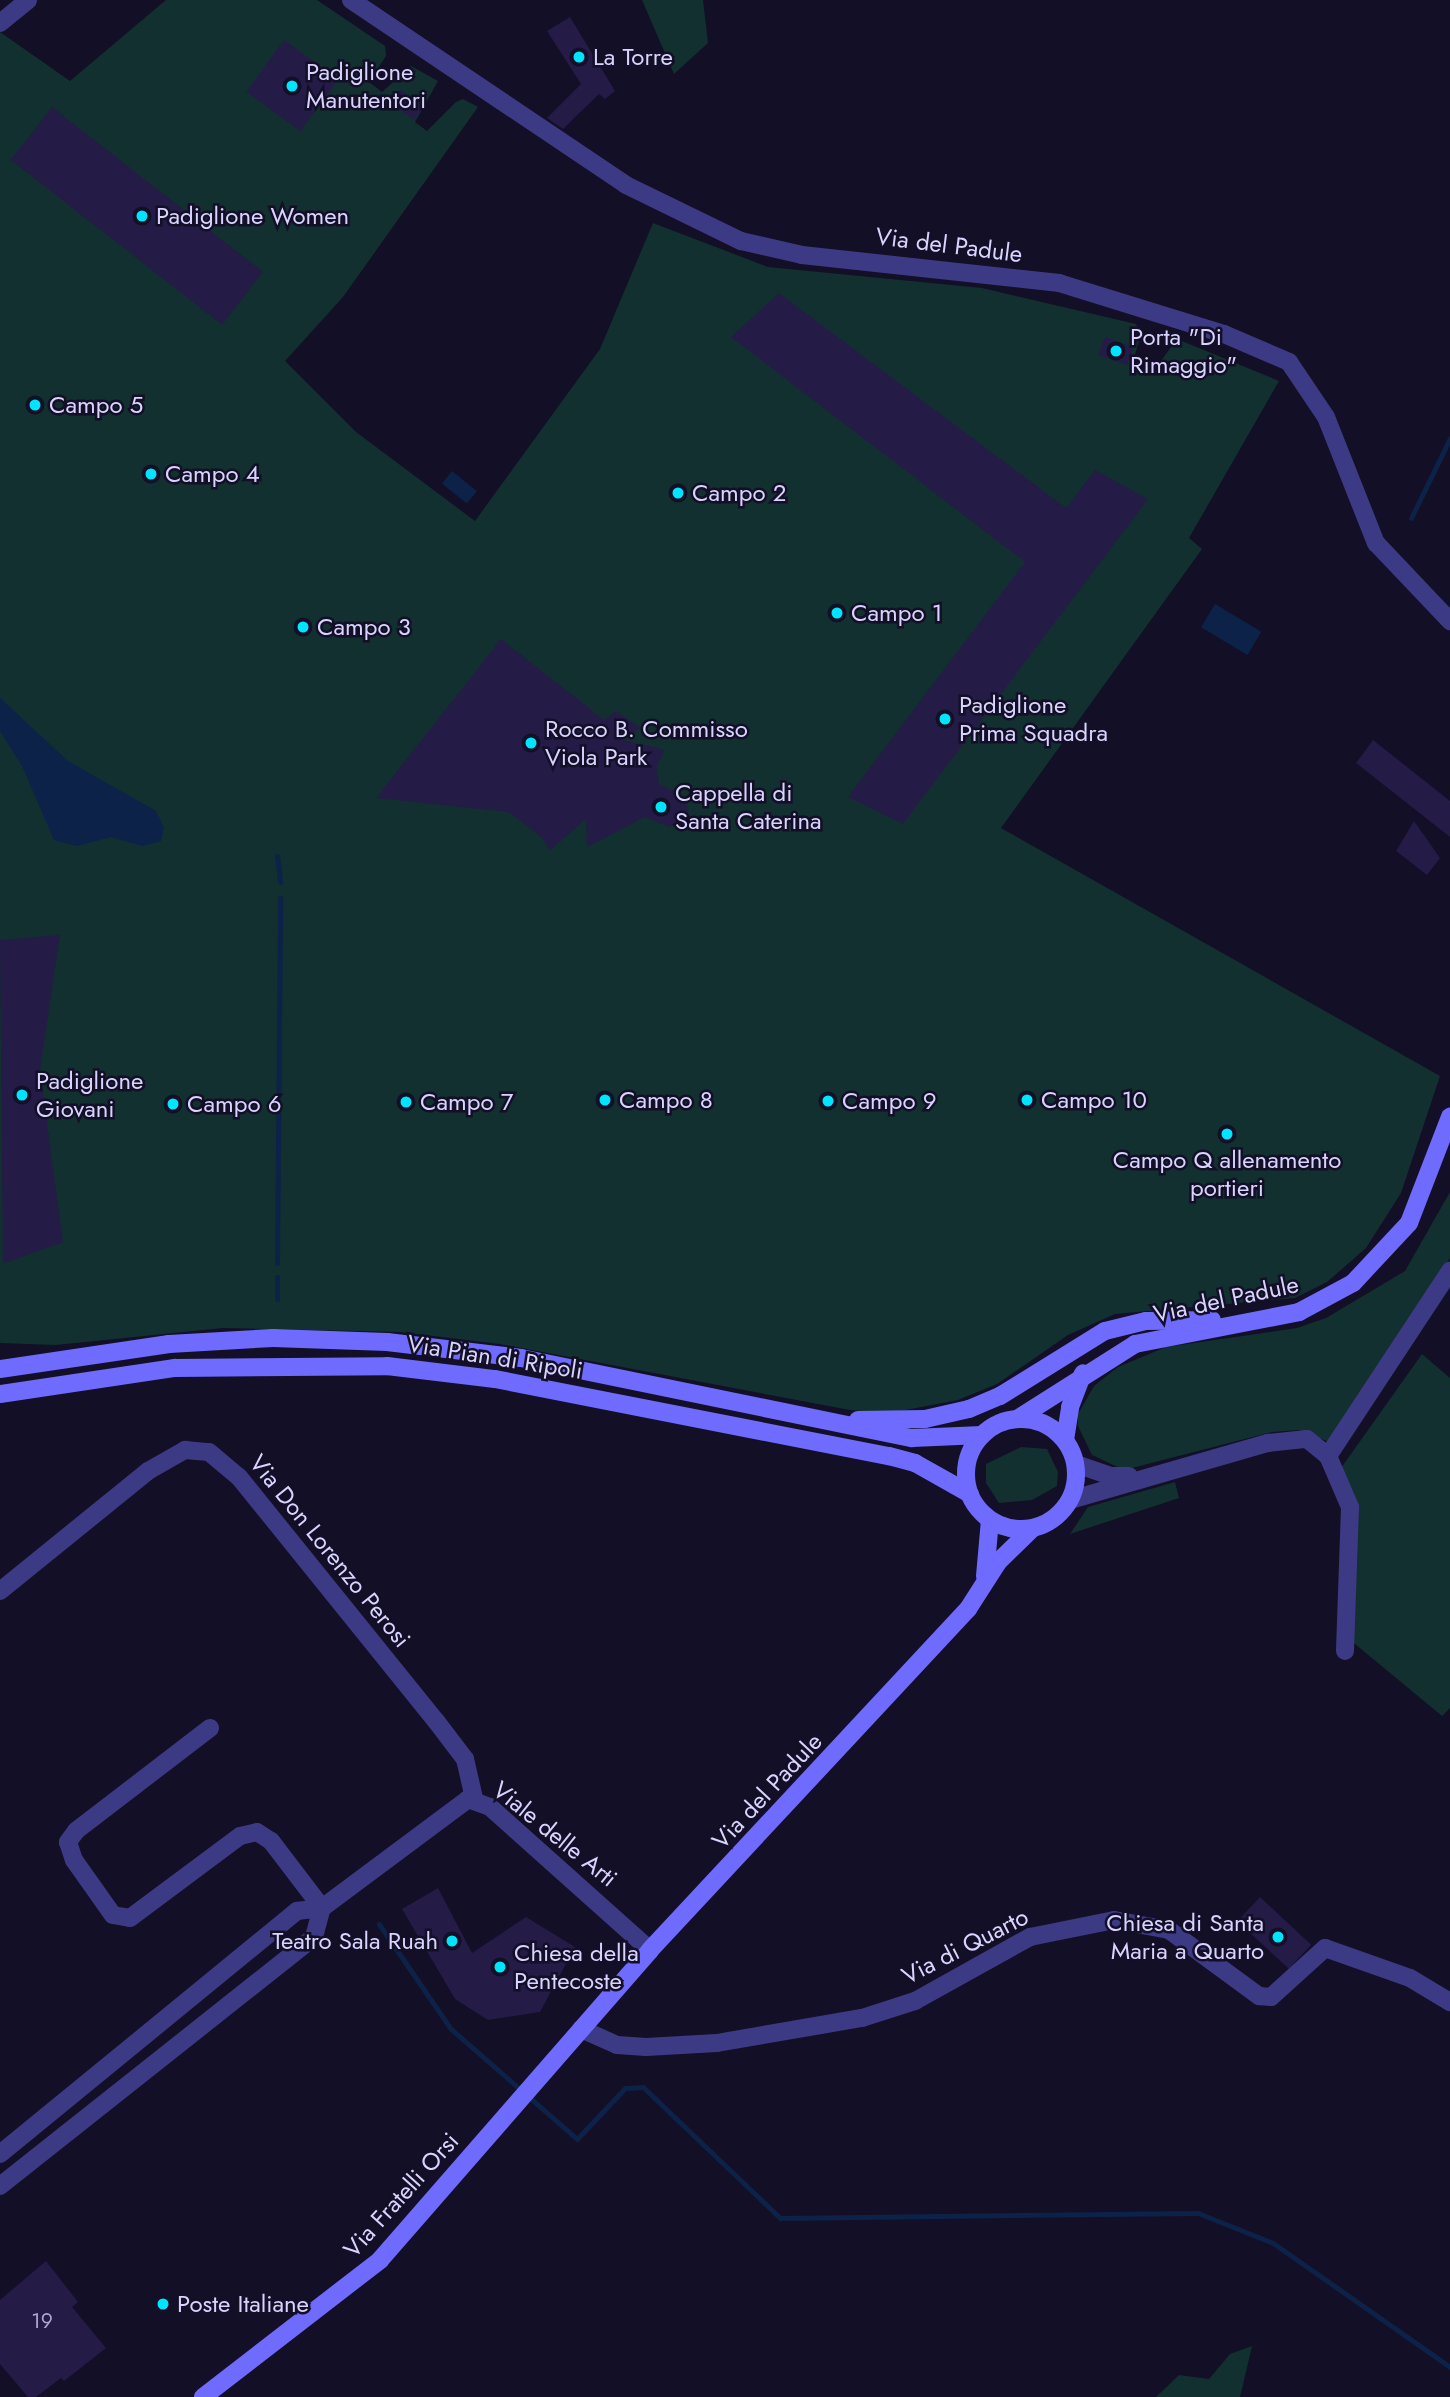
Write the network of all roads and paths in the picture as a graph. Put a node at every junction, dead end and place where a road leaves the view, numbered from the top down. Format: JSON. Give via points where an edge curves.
{"nodes":[{"id":1,"x":28,"y":0,"type":"edge"},
{"id":2,"x":351,"y":0,"type":"edge"},
{"id":3,"x":0,"y":23,"type":"edge"},
{"id":4,"x":1450,"y":621,"type":"edge"},
{"id":5,"x":1450,"y":1117,"type":"edge"},
{"id":6,"x":1450,"y":1270,"type":"edge"},
{"id":7,"x":1233,"y":1323,"type":"junction"},
{"id":8,"x":0,"y":1369,"type":"edge"},
{"id":9,"x":1083,"y":1373,"type":"junction"},
{"id":10,"x":0,"y":1394,"type":"edge"},
{"id":11,"x":1017,"y":1419,"type":"junction"},
{"id":12,"x":834,"y":1420,"type":"junction"},
{"id":13,"x":982,"y":1435,"type":"junction"},
{"id":14,"x":1065,"y":1440,"type":"junction"},
{"id":15,"x":1329,"y":1459,"type":"junction"},
{"id":16,"x":1076,"y":1464,"type":"junction"},
{"id":17,"x":1164,"y":1471,"type":"junction"},
{"id":18,"x":970,"y":1494,"type":"junction"},
{"id":19,"x":1070,"y":1500,"type":"junction"},
{"id":20,"x":990,"y":1520,"type":"junction"},
{"id":21,"x":1033,"y":1528,"type":"junction"},
{"id":22,"x":983,"y":1583,"type":"junction"},
{"id":23,"x":0,"y":1591,"type":"edge"},
{"id":24,"x":1345,"y":1651,"type":"dead end"},
{"id":25,"x":210,"y":1728,"type":"dead end"},
{"id":26,"x":474,"y":1797,"type":"junction"},
{"id":27,"x":322,"y":1908,"type":"junction"},
{"id":28,"x":650,"y":1951,"type":"junction"},
{"id":29,"x":1450,"y":2002,"type":"edge"},
{"id":30,"x":581,"y":2029,"type":"junction"},
{"id":31,"x":65,"y":2104,"type":"junction"},
{"id":32,"x":80,"y":2122,"type":"junction"},
{"id":33,"x":0,"y":2154,"type":"edge"},
{"id":34,"x":0,"y":2186,"type":"edge"},
{"id":35,"x":203,"y":2397,"type":"edge"}],
"edges":[{"from":1,"to":3,"type":"street"},
{"from":2,"to":4,"type":"street","name":"Via del Padule","via":[[626,186],[741,241],[782,253],[1059,283],[1211,329],[1289,362],[1326,417],[1376,543]]},
{"from":5,"to":7,"type":"main road","name":"Via del Padule","via":[[1409,1223],[1375,1265],[1311,1308]]},
{"from":6,"to":15,"type":"street"},
{"from":7,"to":9,"type":"main road","name":"Via del Padule","via":[[1135,1344]]},
{"from":7,"to":12,"type":"main road","name":"Via Pian di Ripoli","via":[[1171,1319],[1127,1325],[1088,1338],[1011,1390],[969,1409],[925,1419]]},
{"from":8,"to":12,"type":"main road","name":"Via Pian di Ripoli","via":[[169,1344],[273,1338],[387,1342],[521,1358]]},
{"from":9,"to":11,"type":"main road","name":"Via del Padule"},
{"from":9,"to":14,"type":"main road","via":[[1070,1407]]},
{"from":10,"to":18,"type":"main road","name":"Via Pian di Ripoli","via":[[175,1368],[387,1366],[506,1381],[889,1456],[915,1463]]},
{"from":11,"to":13,"type":"main road","name":"Via del Padule"},
{"from":11,"to":14,"type":"main road","via":[[1044,1423]]},
{"from":12,"to":13,"type":"main road","name":"Via Pian di Ripoli","via":[[912,1438]]},
{"from":13,"to":18,"type":"main road","via":[[967,1463]]},
{"from":14,"to":16,"type":"main road"},
{"from":15,"to":17,"type":"street","name":"Via del Padule","via":[[1298,1437]]},
{"from":15,"to":24,"type":"street","via":[[1350,1507]]},
{"from":16,"to":17,"type":"street","name":"Via del Padule","via":[[1110,1476]]},
{"from":16,"to":19,"type":"main road"},
{"from":17,"to":19,"type":"street","name":"Via del Padule"},
{"from":18,"to":20,"type":"main road"},
{"from":19,"to":21,"type":"main road","name":"Via del Padule","via":[[1051,1521]]},
{"from":20,"to":21,"type":"main road","via":[[1015,1529]]},
{"from":20,"to":22,"type":"main road","name":"Via del Padule"},
{"from":21,"to":22,"type":"main road","name":"Via del Padule"},
{"from":22,"to":28,"type":"main road","name":"Via del Padule","via":[[968,1609]]},
{"from":23,"to":26,"type":"street","name":"Via Don Lorenzo Perosi","via":[[148,1471],[185,1450],[209,1452],[239,1477],[436,1721],[465,1759]]},
{"from":25,"to":27,"type":"street","via":[[76,1831],[68,1842],[74,1860],[113,1915],[130,1918],[240,1836],[257,1832],[271,1841]]},
{"from":26,"to":27,"type":"street","name":"Viale delle Arti"},
{"from":26,"to":28,"type":"street","name":"Viale delle Arti"},
{"from":27,"to":31,"type":"street","name":"Viale delle Arti","via":[[297,1912]]},
{"from":27,"to":32,"type":"street","via":[[314,1937]]},
{"from":28,"to":30,"type":"main road","name":"Via del Padule"},
{"from":29,"to":30,"type":"street","name":"Via di Quarto","via":[[1410,1978],[1325,1948],[1271,1997],[1259,1996],[1169,1930],[1114,1920],[1030,1937],[915,2001],[862,2018],[717,2043],[646,2047],[617,2045]]},
{"from":30,"to":35,"type":"main road","name":"Via Fratelli Orsi","via":[[380,2260]]},
{"from":31,"to":32,"type":"street"},
{"from":31,"to":33,"type":"street","name":"Viale delle Arti"},
{"from":32,"to":34,"type":"street"}]}
